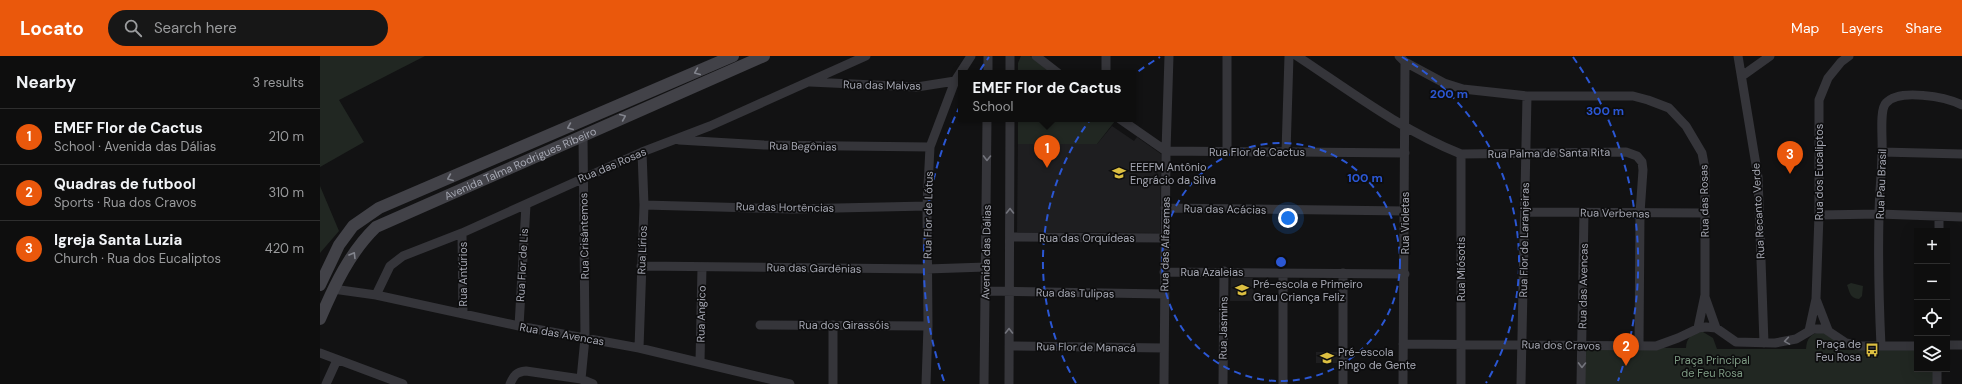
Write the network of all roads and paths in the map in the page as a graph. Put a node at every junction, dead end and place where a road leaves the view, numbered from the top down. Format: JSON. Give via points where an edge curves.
{"nodes":[{"id":1,"x":733,"y":56,"type":"edge"},
{"id":2,"x":764,"y":56,"type":"edge"},
{"id":3,"x":866,"y":56,"type":"edge"},
{"id":4,"x":971,"y":56,"type":"edge"},
{"id":5,"x":988,"y":56,"type":"edge"},
{"id":6,"x":1010,"y":56,"type":"edge"},
{"id":7,"x":1036,"y":56,"type":"edge"},
{"id":8,"x":1106,"y":56,"type":"edge"},
{"id":9,"x":1169,"y":56,"type":"edge"},
{"id":10,"x":1227,"y":56,"type":"edge"},
{"id":11,"x":1289,"y":56,"type":"edge"},
{"id":12,"x":1296,"y":56,"type":"edge"},
{"id":13,"x":1738,"y":56,"type":"edge"},
{"id":14,"x":1770,"y":56,"type":"edge"},
{"id":15,"x":1849,"y":56,"type":"edge"},
{"id":16,"x":1402,"y":59,"type":"edge"},
{"id":17,"x":1047,"y":60,"type":"edge"},
{"id":18,"x":962,"y":70,"type":"edge"},
{"id":19,"x":988,"y":70,"type":"edge"},
{"id":20,"x":1010,"y":70,"type":"edge"},
{"id":21,"x":1055,"y":70,"type":"edge"},
{"id":22,"x":1106,"y":70,"type":"edge"},
{"id":23,"x":958,"y":76,"type":"edge"},
{"id":24,"x":1742,"y":76,"type":"junction"},
{"id":25,"x":955,"y":81,"type":"junction"},
{"id":26,"x":808,"y":82,"type":"junction"},
{"id":27,"x":1527,"y":96,"type":"junction"},
{"id":28,"x":1962,"y":105,"type":"edge"},
{"id":29,"x":987,"y":122,"type":"edge"},
{"id":30,"x":1010,"y":122,"type":"edge"},
{"id":31,"x":1124,"y":122,"type":"edge"},
{"id":32,"x":1405,"y":128,"type":"junction"},
{"id":33,"x":583,"y":135,"type":"junction"},
{"id":34,"x":676,"y":140,"type":"junction"},
{"id":35,"x":930,"y":147,"type":"junction"},
{"id":36,"x":1166,"y":151,"type":"junction"},
{"id":37,"x":642,"y":152,"type":"junction"},
{"id":38,"x":1226,"y":152,"type":"junction"},
{"id":39,"x":1286,"y":152,"type":"junction"},
{"id":40,"x":1882,"y":152,"type":"junction"},
{"id":41,"x":1405,"y":153,"type":"junction"},
{"id":42,"x":1461,"y":154,"type":"junction"},
{"id":43,"x":1526,"y":154,"type":"junction"},
{"id":44,"x":1962,"y":154,"type":"edge"},
{"id":45,"x":583,"y":177,"type":"junction"},
{"id":46,"x":644,"y":204,"type":"junction"},
{"id":47,"x":526,"y":205,"type":"junction"},
{"id":48,"x":927,"y":206,"type":"junction"},
{"id":49,"x":1165,"y":208,"type":"junction"},
{"id":50,"x":1405,"y":211,"type":"junction"},
{"id":51,"x":1526,"y":212,"type":"junction"},
{"id":52,"x":1584,"y":212,"type":"junction"},
{"id":53,"x":1640,"y":213,"type":"junction"},
{"id":54,"x":1705,"y":214,"type":"junction"},
{"id":55,"x":1879,"y":214,"type":"junction"},
{"id":56,"x":1819,"y":216,"type":"junction"},
{"id":57,"x":1939,"y":216,"type":"junction"},
{"id":58,"x":1962,"y":217,"type":"edge"},
{"id":59,"x":1939,"y":228,"type":"edge"},
{"id":60,"x":462,"y":233,"type":"junction"},
{"id":61,"x":1010,"y":237,"type":"junction"},
{"id":62,"x":1165,"y":238,"type":"junction"},
{"id":63,"x":641,"y":266,"type":"junction"},
{"id":64,"x":702,"y":267,"type":"junction"},
{"id":65,"x":986,"y":267,"type":"junction"},
{"id":66,"x":927,"y":269,"type":"junction"},
{"id":67,"x":1224,"y":271,"type":"junction"},
{"id":68,"x":1164,"y":272,"type":"junction"},
{"id":69,"x":1283,"y":273,"type":"junction"},
{"id":70,"x":1343,"y":273,"type":"junction"},
{"id":71,"x":1405,"y":274,"type":"junction"},
{"id":72,"x":320,"y":285,"type":"edge"},
{"id":73,"x":334,"y":289,"type":"junction"},
{"id":74,"x":985,"y":291,"type":"junction"},
{"id":75,"x":1010,"y":292,"type":"junction"},
{"id":76,"x":1164,"y":294,"type":"junction"},
{"id":77,"x":376,"y":295,"type":"junction"},
{"id":78,"x":1705,"y":295,"type":"junction"},
{"id":79,"x":1816,"y":299,"type":"junction"},
{"id":80,"x":463,"y":314,"type":"junction"},
{"id":81,"x":320,"y":319,"type":"edge"},
{"id":82,"x":760,"y":325,"type":"dead end"},
{"id":83,"x":833,"y":325,"type":"junction"},
{"id":84,"x":519,"y":326,"type":"junction"},
{"id":85,"x":928,"y":326,"type":"junction"},
{"id":86,"x":1698,"y":328,"type":"junction"},
{"id":87,"x":1716,"y":328,"type":"junction"},
{"id":88,"x":1828,"y":330,"type":"junction"},
{"id":89,"x":1809,"y":331,"type":"junction"},
{"id":90,"x":585,"y":338,"type":"junction"},
{"id":91,"x":1764,"y":343,"type":"junction"},
{"id":92,"x":1403,"y":344,"type":"junction"},
{"id":93,"x":1461,"y":344,"type":"junction"},
{"id":94,"x":1521,"y":345,"type":"junction"},
{"id":95,"x":1950,"y":345,"type":"edge"},
{"id":96,"x":1962,"y":345,"type":"edge"},
{"id":97,"x":1009,"y":346,"type":"junction"},
{"id":98,"x":1582,"y":346,"type":"junction"},
{"id":99,"x":1639,"y":346,"type":"junction"},
{"id":100,"x":1881,"y":346,"type":"junction"},
{"id":101,"x":1914,"y":346,"type":"edge"},
{"id":102,"x":639,"y":348,"type":"junction"},
{"id":103,"x":1164,"y":348,"type":"junction"},
{"id":104,"x":320,"y":353,"type":"edge"},
{"id":105,"x":337,"y":360,"type":"junction"},
{"id":106,"x":700,"y":362,"type":"junction"},
{"id":107,"x":1937,"y":372,"type":"edge"},
{"id":108,"x":581,"y":380,"type":"junction"},
{"id":109,"x":326,"y":384,"type":"edge"},
{"id":110,"x":403,"y":384,"type":"edge"},
{"id":111,"x":510,"y":384,"type":"edge"},
{"id":112,"x":593,"y":384,"type":"edge"},
{"id":113,"x":790,"y":384,"type":"edge"},
{"id":114,"x":833,"y":384,"type":"edge"},
{"id":115,"x":926,"y":384,"type":"edge"},
{"id":116,"x":984,"y":384,"type":"edge"},
{"id":117,"x":1009,"y":384,"type":"edge"},
{"id":118,"x":1164,"y":384,"type":"edge"},
{"id":119,"x":1223,"y":384,"type":"edge"},
{"id":120,"x":1283,"y":384,"type":"edge"},
{"id":121,"x":1343,"y":384,"type":"edge"},
{"id":122,"x":1403,"y":384,"type":"edge"},
{"id":123,"x":1462,"y":384,"type":"edge"},
{"id":124,"x":1521,"y":384,"type":"edge"},
{"id":125,"x":1581,"y":384,"type":"edge"},
{"id":126,"x":1937,"y":384,"type":"edge"}],
"edges":[{"from":1,"to":72,"type":"main road","name":"Avenida Talma Rodrigues Ribeiro","one_way":true,"via":[[379,208],[353,226],[339,245]]},
{"from":33,"to":2,"type":"main road","name":"Avenida Talma Rodrigues Ribeiro","one_way":true},
{"from":3,"to":26,"type":"street","name":"Rua das Rosas"},
{"from":4,"to":18,"type":"street","name":"Rua Flor de Lótus"},
{"from":5,"to":19,"type":"street"},
{"from":6,"to":20,"type":"street"},
{"from":7,"to":17,"type":"street"},
{"from":8,"to":22,"type":"street"},
{"from":9,"to":36,"type":"street","name":"Rua das Alfazemas"},
{"from":10,"to":38,"type":"street"},
{"from":11,"to":39,"type":"street"},
{"from":12,"to":32,"type":"street","name":"Rua Palma de Santa Rita"},
{"from":13,"to":24,"type":"street","name":"Rua Recanto Verde"},
{"from":14,"to":24,"type":"street"},
{"from":15,"to":56,"type":"street","name":"Rua dos Eucaliptos","via":[[1828,78],[1819,100]]},
{"from":16,"to":27,"type":"street","name":"Rua das Rosas","via":[[1444,83],[1463,89]]},
{"from":16,"to":32,"type":"street","name":"Rua Violetas"},
{"from":17,"to":21,"type":"street"},
{"from":23,"to":25,"type":"street","name":"Rua Flor de Lótus"},
{"from":24,"to":91,"type":"street","name":"Rua Recanto Verde","via":[[1758,177]]},
{"from":25,"to":26,"type":"street","name":"Rua das Malvas","via":[[917,87]]},
{"from":25,"to":35,"type":"street","name":"Rua Flor de Lótus"},
{"from":26,"to":34,"type":"street","name":"Rua das Rosas"},
{"from":27,"to":43,"type":"street","name":"Rua Flor de Laranjeiras"},
{"from":27,"to":54,"type":"street","name":"Rua das Rosas","via":[[1633,96],[1669,108],[1686,126],[1702,153],[1705,169]]},
{"from":28,"to":40,"type":"street","name":"Rua Pau Brasil","via":[[1942,98],[1925,96],[1894,98],[1885,103],[1882,110]]},
{"from":29,"to":65,"type":"street","name":"Avenida das Dálias","one_way":true},
{"from":61,"to":30,"type":"street","name":"Avenida das Dálias","one_way":true},
{"from":31,"to":36,"type":"street"},
{"from":32,"to":41,"type":"street","name":"Rua Violetas"},
{"from":32,"to":42,"type":"street","name":"Rua Palma de Santa Rita"},
{"from":33,"to":45,"type":"street","name":"Rua Crisântemos"},
{"from":73,"to":33,"type":"main road","name":"Avenida Talma Rodrigues Ribeiro","one_way":true,"via":[[356,250],[376,227]]},
{"from":34,"to":35,"type":"street","name":"Rua Begônias","via":[[764,145]]},
{"from":34,"to":37,"type":"street","name":"Rua das Rosas"},
{"from":35,"to":48,"type":"street","name":"Rua Flor de Lótus"},
{"from":36,"to":38,"type":"street","name":"Rua Flor de Cactus"},
{"from":36,"to":49,"type":"street","name":"Rua das Alfazemas"},
{"from":37,"to":45,"type":"street","name":"Rua das Rosas"},
{"from":37,"to":46,"type":"street","name":"Rua Lírios"},
{"from":38,"to":39,"type":"street","name":"Rua Flor de Cactus"},
{"from":39,"to":41,"type":"street","name":"Rua Flor de Cactus"},
{"from":40,"to":44,"type":"street"},
{"from":40,"to":55,"type":"street","name":"Rua Pau Brasil"},
{"from":41,"to":50,"type":"street","name":"Rua Violetas"},
{"from":42,"to":43,"type":"street","name":"Rua Palma de Santa Rita"},
{"from":42,"to":93,"type":"street","name":"Rua Miósotis"},
{"from":43,"to":51,"type":"street","name":"Rua Flor de Laranjeiras"},
{"from":43,"to":53,"type":"street","name":"Rua Palma de Santa Rita","via":[[1626,152],[1636,156],[1642,162],[1643,170]]},
{"from":45,"to":47,"type":"street","name":"Rua das Rosas"},
{"from":45,"to":90,"type":"street","name":"Rua Crisântemos"},
{"from":46,"to":48,"type":"street","name":"Rua das Hortências","via":[[792,209]]},
{"from":46,"to":63,"type":"street","name":"Rua Lírios"},
{"from":47,"to":60,"type":"street","name":"Rua das Rosas"},
{"from":47,"to":84,"type":"street","name":"Rua Flor de Lis"},
{"from":48,"to":66,"type":"street","name":"Rua Flor de Lótus"},
{"from":49,"to":50,"type":"street","name":"Rua das Acácias"},
{"from":49,"to":62,"type":"street","name":"Rua das Alfazemas"},
{"from":50,"to":71,"type":"street","name":"Rua Violetas"},
{"from":51,"to":52,"type":"street","name":"Rua Verbenas"},
{"from":51,"to":94,"type":"street","name":"Rua Flor de Laranjeiras"},
{"from":52,"to":53,"type":"street","name":"Rua Verbenas"},
{"from":52,"to":98,"type":"street","name":"Rua das Avencas"},
{"from":53,"to":54,"type":"street","name":"Rua Verbenas"},
{"from":53,"to":99,"type":"street","name":"Rua Palma de Santa Rita"},
{"from":54,"to":78,"type":"street","name":"Rua das Rosas"},
{"from":55,"to":56,"type":"street"},
{"from":55,"to":57,"type":"street"},
{"from":55,"to":100,"type":"street","name":"Rua Pau Brasil"},
{"from":56,"to":79,"type":"street","name":"Rua dos Eucaliptos"},
{"from":57,"to":58,"type":"street"},
{"from":57,"to":59,"type":"street"},
{"from":60,"to":77,"type":"street","name":"Rua das Rosas","via":[[403,256],[390,266]]},
{"from":60,"to":80,"type":"street","name":"Rua Antúrios"},
{"from":61,"to":62,"type":"street","name":"Rua das Orquídeas"},
{"from":61,"to":75,"type":"street","name":"Avenida das Dálias"},
{"from":62,"to":68,"type":"street","name":"Rua das Alfazemas"},
{"from":63,"to":64,"type":"street","name":"Rua das Gardênias"},
{"from":63,"to":102,"type":"street","name":"Rua Lírios"},
{"from":64,"to":66,"type":"street","name":"Rua das Gardênias"},
{"from":64,"to":106,"type":"street","name":"Rua Angico"},
{"from":65,"to":66,"type":"street","name":"Rua das Gardênias"},
{"from":65,"to":74,"type":"street","name":"Avenida das Dálias"},
{"from":66,"to":85,"type":"street","name":"Rua Flor de Lótus"},
{"from":67,"to":68,"type":"street","name":"Rua Azaleias"},
{"from":67,"to":69,"type":"street","name":"Rua Azaleias"},
{"from":67,"to":119,"type":"street","name":"Rua Jasmins"},
{"from":68,"to":76,"type":"street","name":"Rua das Alfazemas"},
{"from":69,"to":70,"type":"street","name":"Rua Azaleias"},
{"from":69,"to":120,"type":"street"},
{"from":70,"to":71,"type":"street","name":"Rua Azaleias"},
{"from":70,"to":121,"type":"street"},
{"from":71,"to":92,"type":"street","name":"Rua Violetas"},
{"from":73,"to":77,"type":"street","name":"Rua das Avencas"},
{"from":73,"to":81,"type":"main road","name":"Avenida Talma Rodrigues Ribeiro"},
{"from":74,"to":75,"type":"street","name":"Rua das Tulipas"},
{"from":74,"to":116,"type":"street","name":"Avenida das Dálias"},
{"from":75,"to":76,"type":"street","name":"Rua das Tulipas"},
{"from":97,"to":75,"type":"street","name":"Avenida das Dálias","one_way":true},
{"from":76,"to":103,"type":"street","name":"Rua das Alfazemas"},
{"from":77,"to":80,"type":"street","name":"Rua das Avencas"},
{"from":78,"to":86,"type":"street","name":"Rua das Rosas"},
{"from":78,"to":87,"type":"street","name":"Rua das Rosas"},
{"from":79,"to":88,"type":"street","name":"Rua dos Eucaliptos"},
{"from":79,"to":89,"type":"street","name":"Rua dos Eucaliptos"},
{"from":80,"to":84,"type":"street","name":"Rua das Avencas"},
{"from":82,"to":83,"type":"street","name":"Rua dos Girassóis"},
{"from":83,"to":85,"type":"street","name":"Rua dos Girassóis"},
{"from":83,"to":114,"type":"street"},
{"from":84,"to":90,"type":"street","name":"Rua das Avencas"},
{"from":85,"to":115,"type":"street","name":"Rua Flor de Lótus"},
{"from":86,"to":87,"type":"street","name":"Rua dos Cravos"},
{"from":86,"to":99,"type":"street","name":"Rua dos Cravos","via":[[1656,346]]},
{"from":87,"to":91,"type":"street","via":[[1736,342]]},
{"from":88,"to":89,"type":"street"},
{"from":88,"to":100,"type":"street","via":[[1846,343]]},
{"from":89,"to":91,"type":"street","one_way":true,"via":[[1796,339]]},
{"from":90,"to":102,"type":"street","name":"Rua das Avencas"},
{"from":90,"to":108,"type":"street","name":"Rua Crisântemos"},
{"from":92,"to":93,"type":"street","name":"Rua dos Cravos"},
{"from":92,"to":122,"type":"street","name":"Rua Violetas"},
{"from":93,"to":94,"type":"street","name":"Rua dos Cravos"},
{"from":93,"to":123,"type":"street","name":"Rua Miósotis"},
{"from":94,"to":98,"type":"street","name":"Rua dos Cravos"},
{"from":94,"to":124,"type":"street","name":"Rua Flor de Laranjeiras"},
{"from":95,"to":96,"type":"street"},
{"from":97,"to":103,"type":"street","name":"Rua Flor de Manacá"},
{"from":97,"to":117,"type":"street","name":"Avenida das Dálias"},
{"from":98,"to":99,"type":"street","name":"Rua dos Cravos"},
{"from":98,"to":125,"type":"street","name":"Rua das Avencas","one_way":true},
{"from":100,"to":101,"type":"street"},
{"from":102,"to":106,"type":"street","name":"Rua das Avencas"},
{"from":103,"to":118,"type":"street","name":"Rua das Alfazemas"},
{"from":104,"to":105,"type":"street"},
{"from":105,"to":109,"type":"street"},
{"from":105,"to":110,"type":"street"},
{"from":106,"to":113,"type":"street","name":"Rua das Avencas"},
{"from":107,"to":126,"type":"street"},
{"from":108,"to":111,"type":"street","via":[[526,370],[514,374]]},
{"from":108,"to":112,"type":"street"}]}
